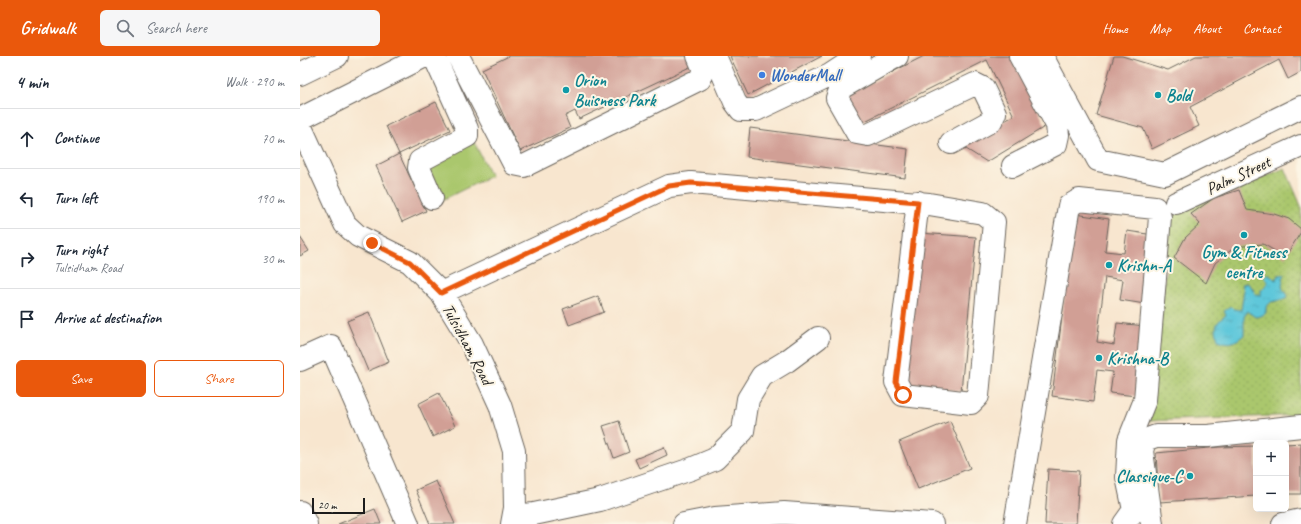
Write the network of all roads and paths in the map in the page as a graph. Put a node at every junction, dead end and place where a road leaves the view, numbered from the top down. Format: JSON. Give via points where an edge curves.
{"nodes":[{"id":1,"x":337,"y":56,"type":"edge"},
{"id":2,"x":425,"y":56,"type":"edge"},
{"id":3,"x":434,"y":56,"type":"edge"},
{"id":4,"x":458,"y":56,"type":"edge"},
{"id":5,"x":698,"y":56,"type":"edge"},
{"id":6,"x":715,"y":56,"type":"edge"},
{"id":7,"x":859,"y":56,"type":"edge"},
{"id":8,"x":897,"y":56,"type":"edge"},
{"id":9,"x":1020,"y":56,"type":"edge"},
{"id":10,"x":1042,"y":56,"type":"edge"},
{"id":11,"x":300,"y":74,"type":"edge"},
{"id":12,"x":1301,"y":107,"type":"edge"},
{"id":13,"x":300,"y":119,"type":"edge"},
{"id":14,"x":300,"y":125,"type":"edge"},
{"id":15,"x":951,"y":143,"type":"dead end"},
{"id":16,"x":1301,"y":146,"type":"edge"},
{"id":17,"x":1013,"y":166,"type":"dead end"},
{"id":18,"x":432,"y":198,"type":"dead end"},
{"id":19,"x":918,"y":202,"type":"junction"},
{"id":20,"x":1176,"y":203,"type":"dead end"},
{"id":21,"x":441,"y":293,"type":"junction"},
{"id":22,"x":818,"y":338,"type":"dead end"},
{"id":23,"x":300,"y":360,"type":"edge"},
{"id":24,"x":1301,"y":426,"type":"edge"},
{"id":25,"x":300,"y":512,"type":"edge"},
{"id":26,"x":513,"y":520,"type":"edge"},
{"id":27,"x":1301,"y":520,"type":"edge"},
{"id":28,"x":306,"y":524,"type":"edge"},
{"id":29,"x":408,"y":524,"type":"edge"},
{"id":30,"x":684,"y":524,"type":"edge"},
{"id":31,"x":932,"y":524,"type":"edge"},
{"id":32,"x":1014,"y":524,"type":"edge"},
{"id":33,"x":1124,"y":524,"type":"edge"},
{"id":34,"x":1152,"y":524,"type":"edge"},
{"id":35,"x":1283,"y":524,"type":"edge"}],
"edges":[{"from":1,"to":11,"type":"street"},
{"from":2,"to":13,"type":"street"},
{"from":3,"to":18,"type":"street","via":[[467,129],[467,136],[420,161],[419,168]]},
{"from":4,"to":5,"type":"street","via":[[514,164],[524,166],[700,79],[704,70]]},
{"from":6,"to":7,"type":"street","via":[[741,110],[756,110],[830,76]]},
{"from":8,"to":15,"type":"street","via":[[841,88],[837,98],[857,133],[868,135],[975,84],[983,88],[995,114],[991,121]]},
{"from":9,"to":17,"type":"street","via":[[1057,125],[1058,135],[1056,144]]},
{"from":10,"to":12,"type":"street","via":[[1098,160],[1165,174]]},
{"from":14,"to":21,"type":"street","name":"Tulsidham Road","via":[[345,224],[358,236],[410,262]]},
{"from":16,"to":20,"type":"street","name":"Palm Street"},
{"from":19,"to":19,"type":"street","via":[[983,213],[994,222],[978,396],[971,403],[903,395],[896,382]]},
{"from":19,"to":21,"type":"street","via":[[691,183],[669,186]]},
{"from":21,"to":26,"type":"street","name":"Tulsidham Road","via":[[472,344],[500,405],[514,451]]},
{"from":22,"to":26,"type":"street","via":[[762,376],[748,399],[743,431],[715,458],[691,469],[600,500]]},
{"from":23,"to":29,"type":"street","via":[[331,346]]},
{"from":24,"to":34,"type":"street","via":[[1208,436],[1156,436],[1146,440],[1142,451]]},
{"from":25,"to":28,"type":"street"},
{"from":27,"to":35,"type":"street"},
{"from":30,"to":31,"type":"street","via":[[715,518],[784,513]]},
{"from":32,"to":33,"type":"street","via":[[1069,206],[1079,200],[1154,208],[1160,217],[1146,400],[1129,440],[1127,477],[1134,510]]}]}
